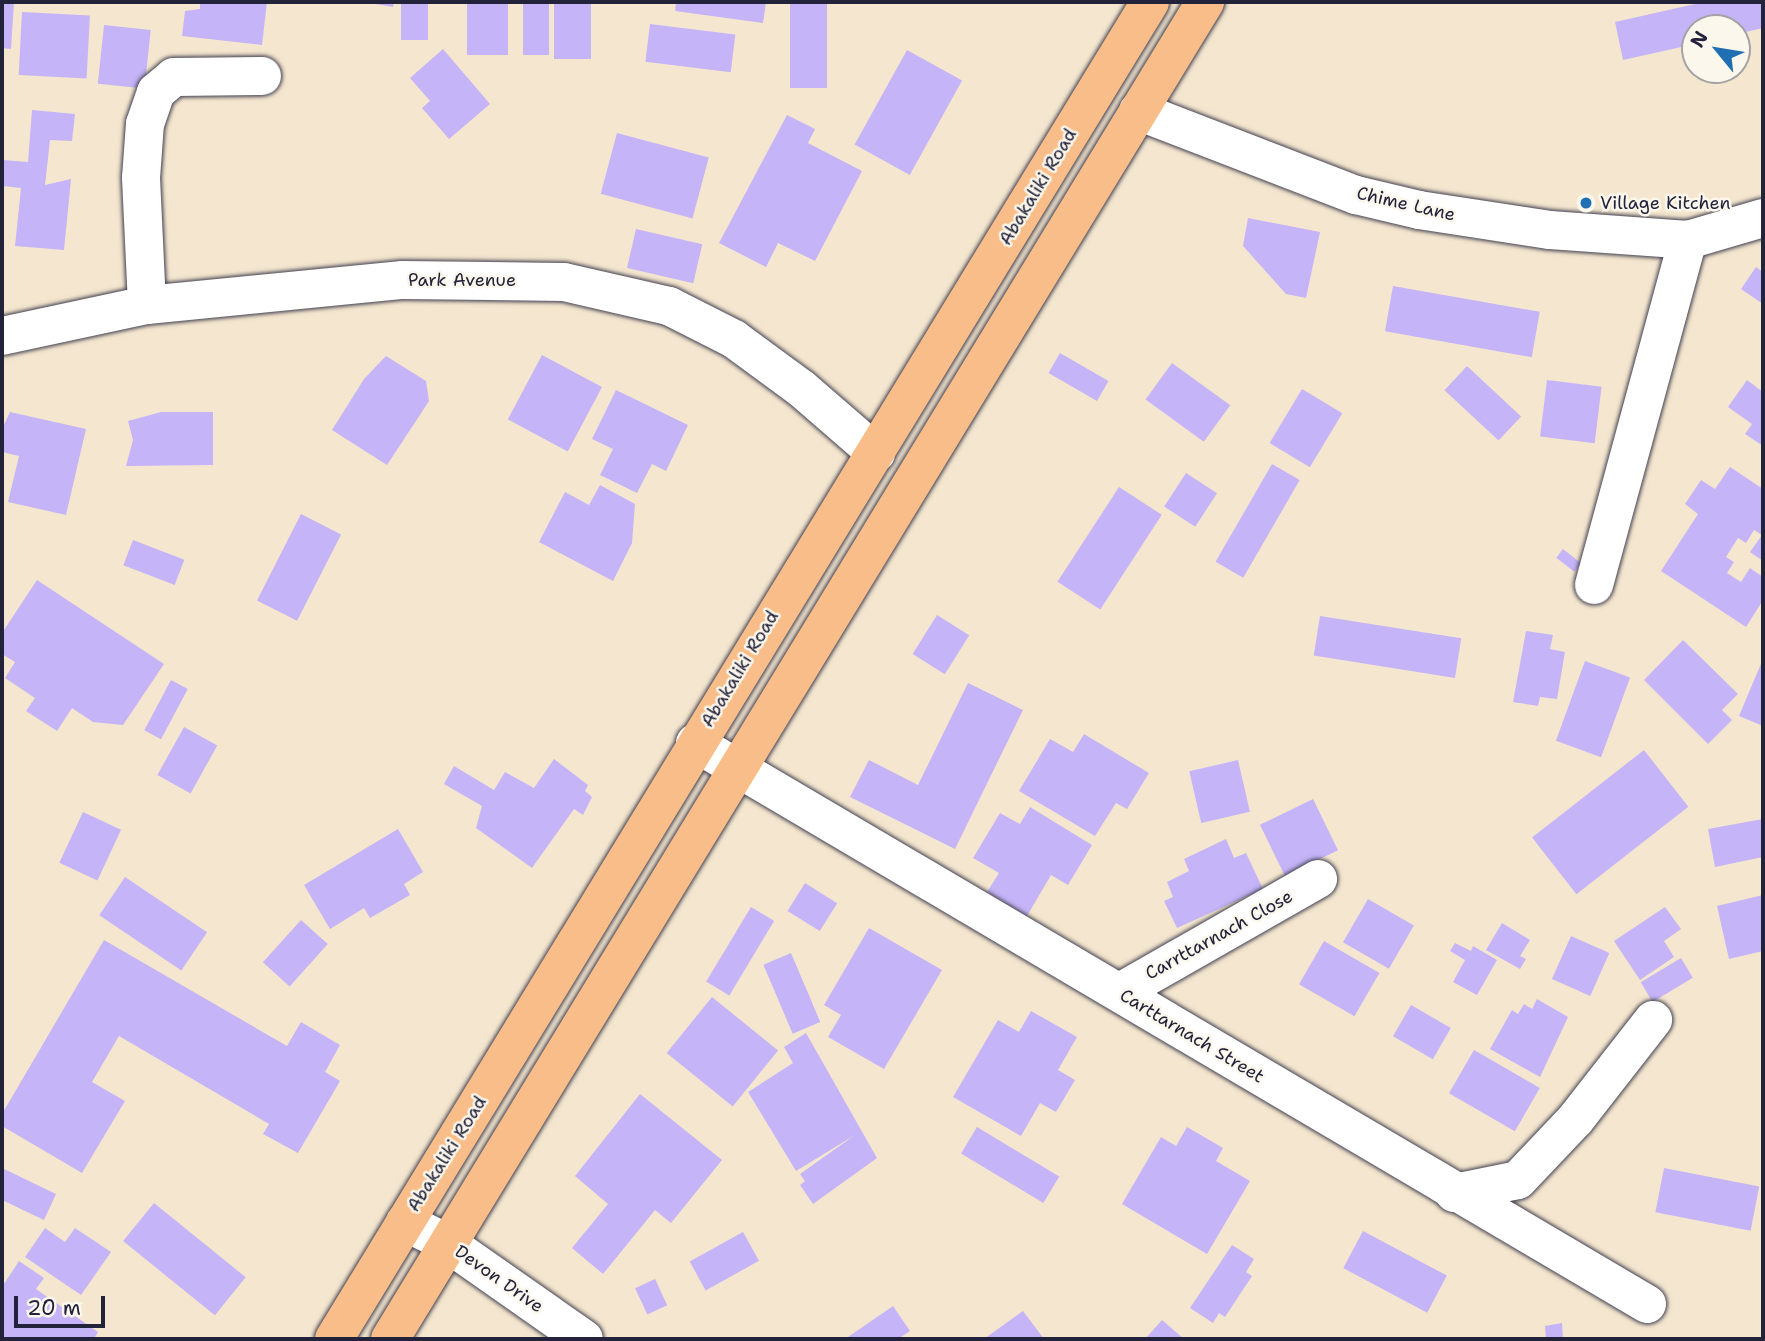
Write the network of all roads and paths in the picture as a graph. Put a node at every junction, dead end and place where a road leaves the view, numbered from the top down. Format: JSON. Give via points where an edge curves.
{"nodes":[{"id":1,"x":1150,"y":2,"type":"edge"},
{"id":2,"x":1205,"y":2,"type":"edge"},
{"id":3,"x":261,"y":76,"type":"dead end"},
{"id":4,"x":1138,"y":111,"type":"junction"},
{"id":5,"x":1763,"y":218,"type":"edge"},
{"id":6,"x":1688,"y":240,"type":"junction"},
{"id":7,"x":147,"y":305,"type":"junction"},
{"id":8,"x":2,"y":336,"type":"edge"},
{"id":9,"x":876,"y":453,"type":"junction"},
{"id":10,"x":1594,"y":585,"type":"dead end"},
{"id":11,"x":695,"y":743,"type":"junction"},
{"id":12,"x":738,"y":767,"type":"junction"},
{"id":13,"x":1318,"y":879,"type":"dead end"},
{"id":14,"x":1120,"y":992,"type":"junction"},
{"id":15,"x":1653,"y":1020,"type":"dead end"},
{"id":16,"x":1454,"y":1193,"type":"junction"},
{"id":17,"x":405,"y":1222,"type":"junction"},
{"id":18,"x":447,"y":1243,"type":"junction"},
{"id":19,"x":1647,"y":1304,"type":"dead end"},
{"id":20,"x":334,"y":1339,"type":"edge"},
{"id":21,"x":390,"y":1339,"type":"edge"},
{"id":22,"x":584,"y":1339,"type":"edge"}],
"edges":[{"from":1,"to":9,"type":"main road","name":"Abakaliki Road"},
{"from":2,"to":4,"type":"main road"},
{"from":3,"to":7,"type":"street","via":[[174,77],[156,92],[145,124],[141,178]]},
{"from":4,"to":6,"type":"street","name":"Chime Lane","via":[[1356,195],[1419,210],[1550,230]]},
{"from":4,"to":12,"type":"main road"},
{"from":5,"to":6,"type":"street","name":"Chime Lane"},
{"from":6,"to":10,"type":"street"},
{"from":7,"to":8,"type":"street","name":"Park Avenue"},
{"from":7,"to":9,"type":"street","name":"Park Avenue","via":[[403,280],[564,282],[630,294],[669,306],[734,339],[802,389]]},
{"from":9,"to":11,"type":"main road","name":"Abakaliki Road"},
{"from":11,"to":12,"type":"street","name":"Carttarnach Street"},
{"from":11,"to":17,"type":"main road","name":"Abakaliki Road"},
{"from":12,"to":14,"type":"street","name":"Carttarnach Street"},
{"from":12,"to":18,"type":"main road"},
{"from":13,"to":14,"type":"street","name":"Carrttarnach Close"},
{"from":14,"to":16,"type":"street","name":"Carttarnach Street"},
{"from":15,"to":16,"type":"street","via":[[1575,1120],[1518,1180]]},
{"from":16,"to":19,"type":"street","name":"Carttarnach Street"},
{"from":17,"to":18,"type":"street","name":"Devon Drive"},
{"from":17,"to":20,"type":"main road","name":"Abakaliki Road"},
{"from":18,"to":21,"type":"main road"},
{"from":18,"to":22,"type":"street","name":"Devon Drive"}]}
